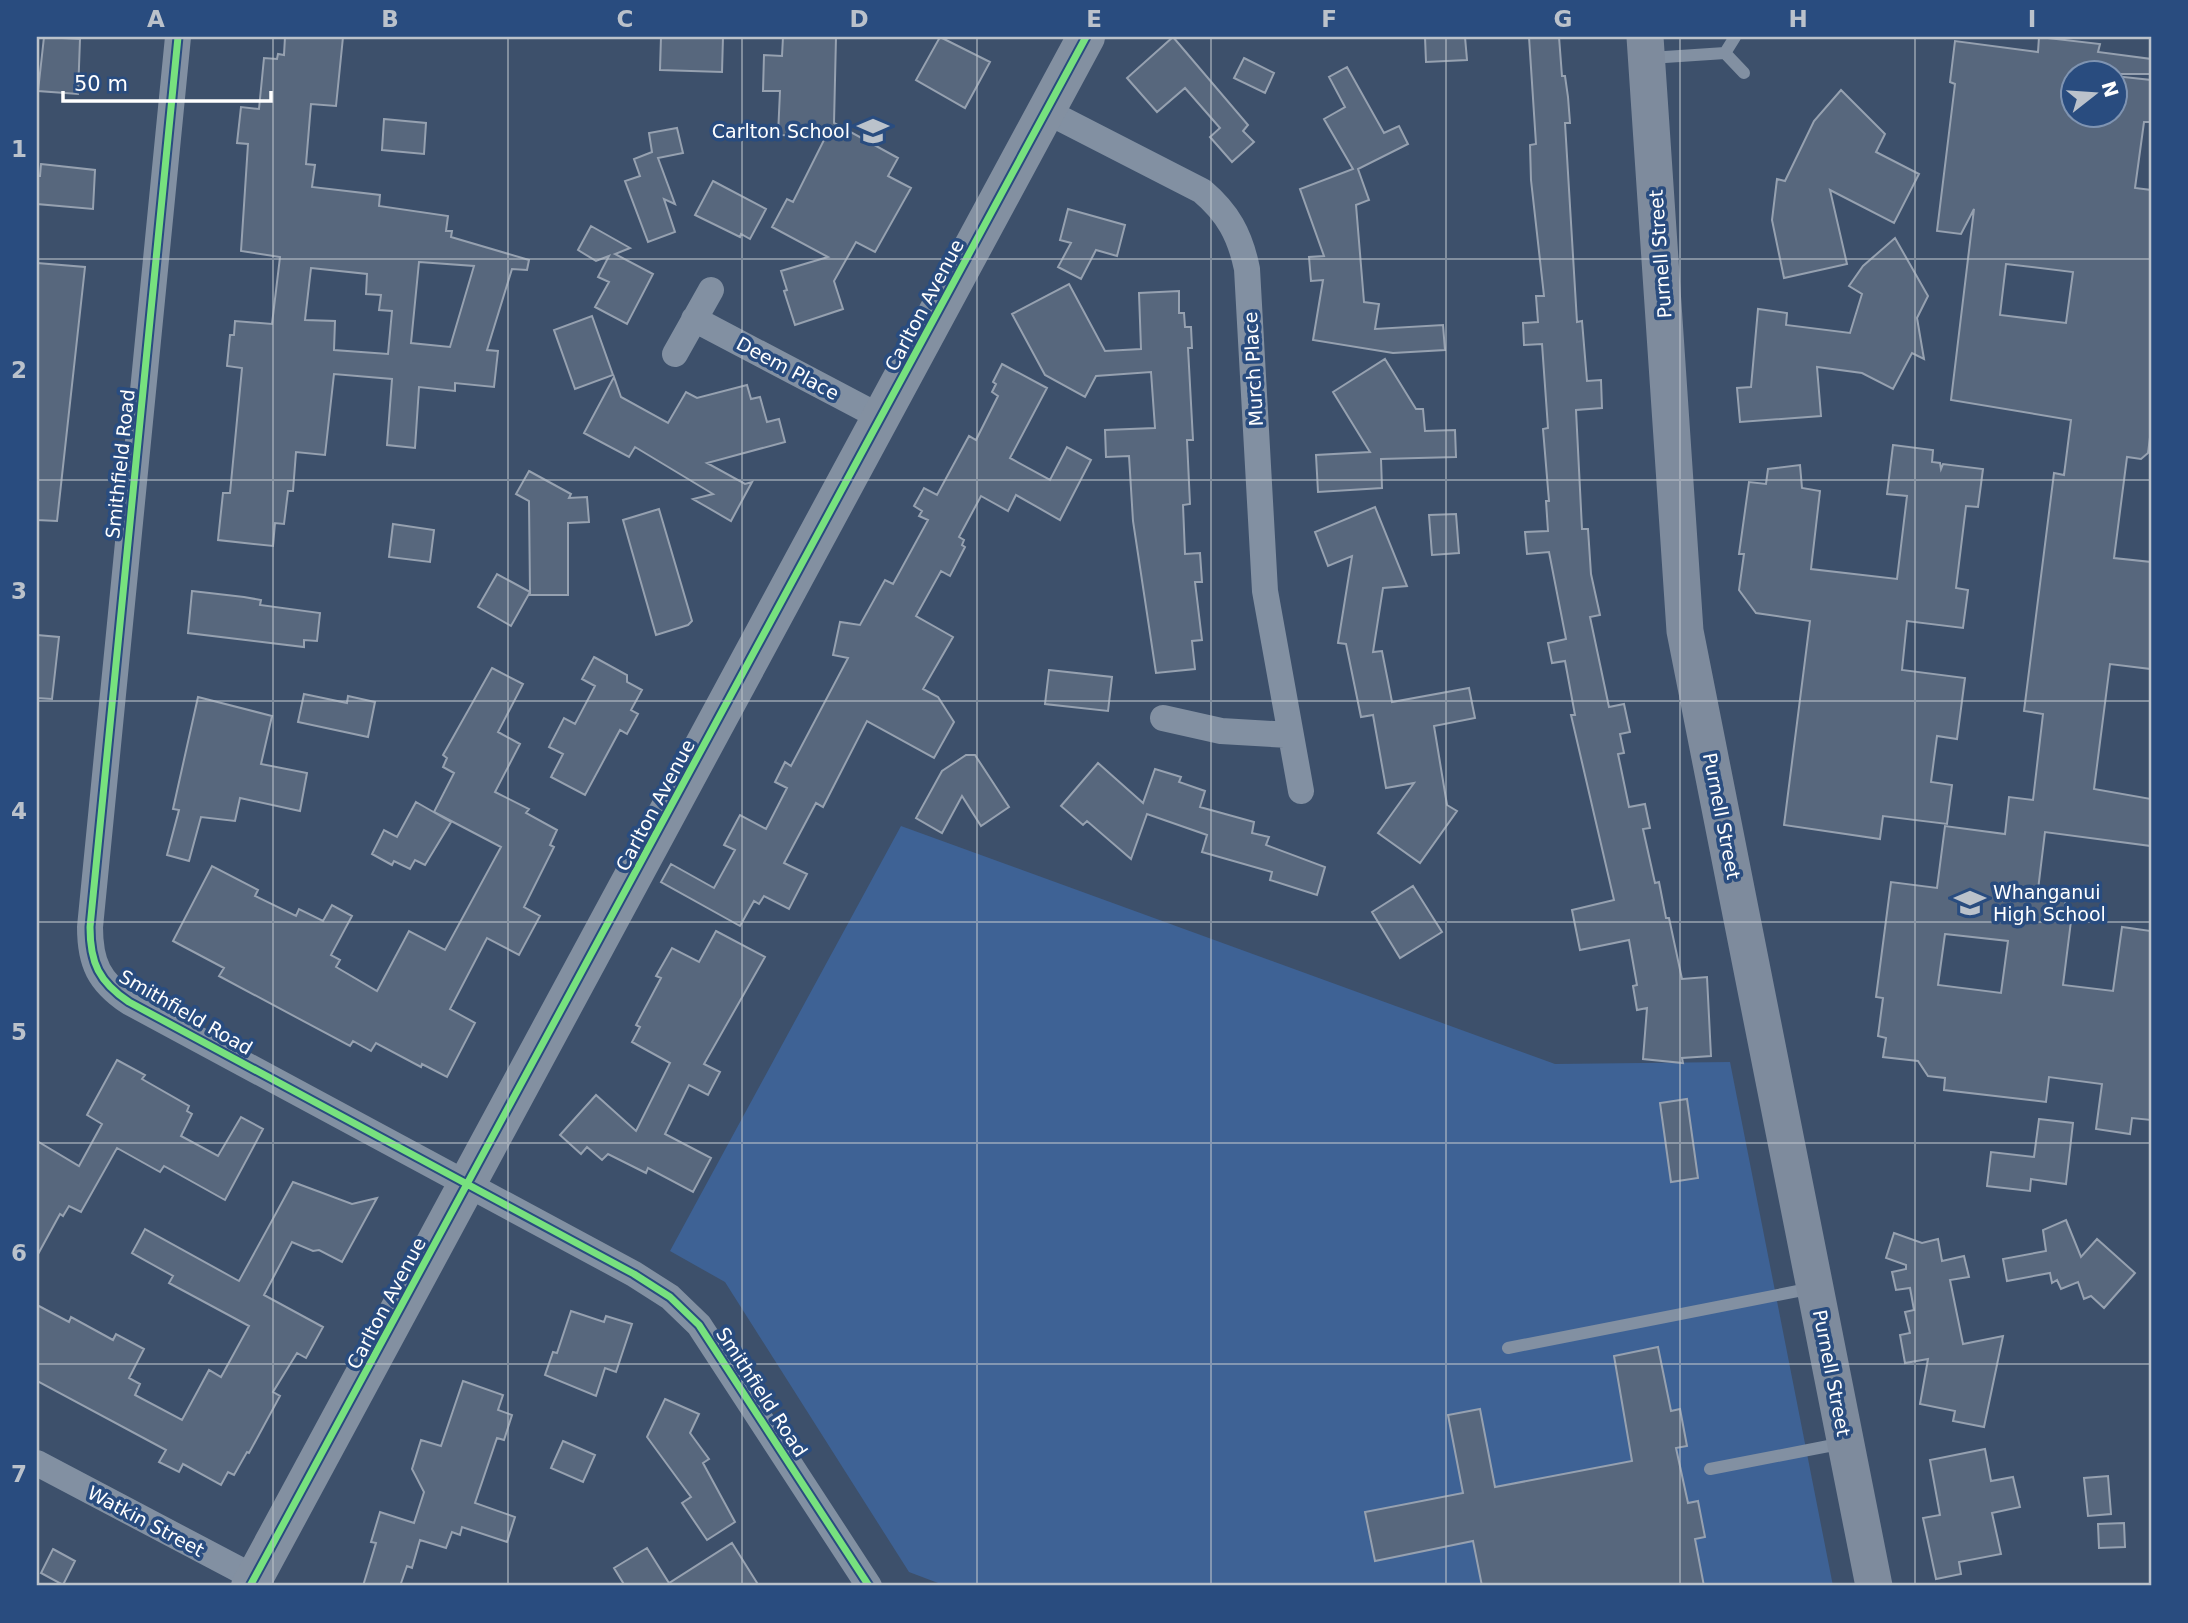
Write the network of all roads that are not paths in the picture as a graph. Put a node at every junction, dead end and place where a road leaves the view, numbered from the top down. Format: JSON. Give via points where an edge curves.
{"nodes":[{"id":1,"x":178,"y":37,"type":"edge"},
{"id":2,"x":1086,"y":37,"type":"edge"},
{"id":3,"x":1735,"y":37,"type":"edge"},
{"id":4,"x":1646,"y":48,"type":"edge"},
{"id":5,"x":1726,"y":53,"type":"junction"},
{"id":6,"x":1744,"y":73,"type":"dead end"},
{"id":7,"x":1046,"y":111,"type":"junction"},
{"id":8,"x":711,"y":290,"type":"dead end"},
{"id":9,"x":694,"y":319,"type":"junction"},
{"id":10,"x":675,"y":354,"type":"dead end"},
{"id":11,"x":882,"y":418,"type":"junction"},
{"id":12,"x":1163,"y":718,"type":"dead end"},
{"id":13,"x":1289,"y":735,"type":"junction"},
{"id":14,"x":1301,"y":791,"type":"dead end"},
{"id":15,"x":467,"y":1186,"type":"junction"},
{"id":16,"x":1816,"y":1288,"type":"junction"},
{"id":17,"x":1508,"y":1348,"type":"dead end"},
{"id":18,"x":1845,"y":1443,"type":"junction"},
{"id":19,"x":37,"y":1463,"type":"edge"},
{"id":20,"x":1710,"y":1469,"type":"dead end"},
{"id":21,"x":252,"y":1582,"type":"edge"},
{"id":22,"x":869,"y":1586,"type":"edge"},
{"id":23,"x":1874,"y":1586,"type":"edge"}],
"edges":[{"from":1,"to":15,"type":"street","name":"Smithfield Road","via":[[90,927],[91,958],[103,982],[129,1002]]},
{"from":2,"to":7,"type":"highway","name":"Carlton Avenue"},
{"from":3,"to":5,"type":"lane"},
{"from":4,"to":5,"type":"lane"},
{"from":4,"to":16,"type":"main road","name":"Purnell Street","via":[[1685,631]]},
{"from":5,"to":6,"type":"lane"},
{"from":7,"to":11,"type":"highway","name":"Carlton Avenue"},
{"from":7,"to":13,"type":"street","name":"Murch Place","via":[[1202,191],[1234,226],[1242,246],[1247,268],[1265,591]]},
{"from":8,"to":9,"type":"street"},
{"from":9,"to":10,"type":"street"},
{"from":9,"to":11,"type":"street","name":"Deem Place"},
{"from":11,"to":15,"type":"highway","name":"Carlton Avenue"},
{"from":12,"to":13,"type":"street","via":[[1221,732]]},
{"from":13,"to":14,"type":"street","name":"Murch Place"},
{"from":15,"to":21,"type":"highway","name":"Carlton Avenue"},
{"from":15,"to":22,"type":"street","name":"Smithfield Road","via":[[634,1274],[670,1297],[699,1325]]},
{"from":16,"to":17,"type":"lane"},
{"from":16,"to":18,"type":"main road","name":"Purnell Street"},
{"from":18,"to":20,"type":"lane"},
{"from":18,"to":23,"type":"main road","name":"Purnell Street"},
{"from":19,"to":21,"type":"street","name":"Watkin Street"}]}
